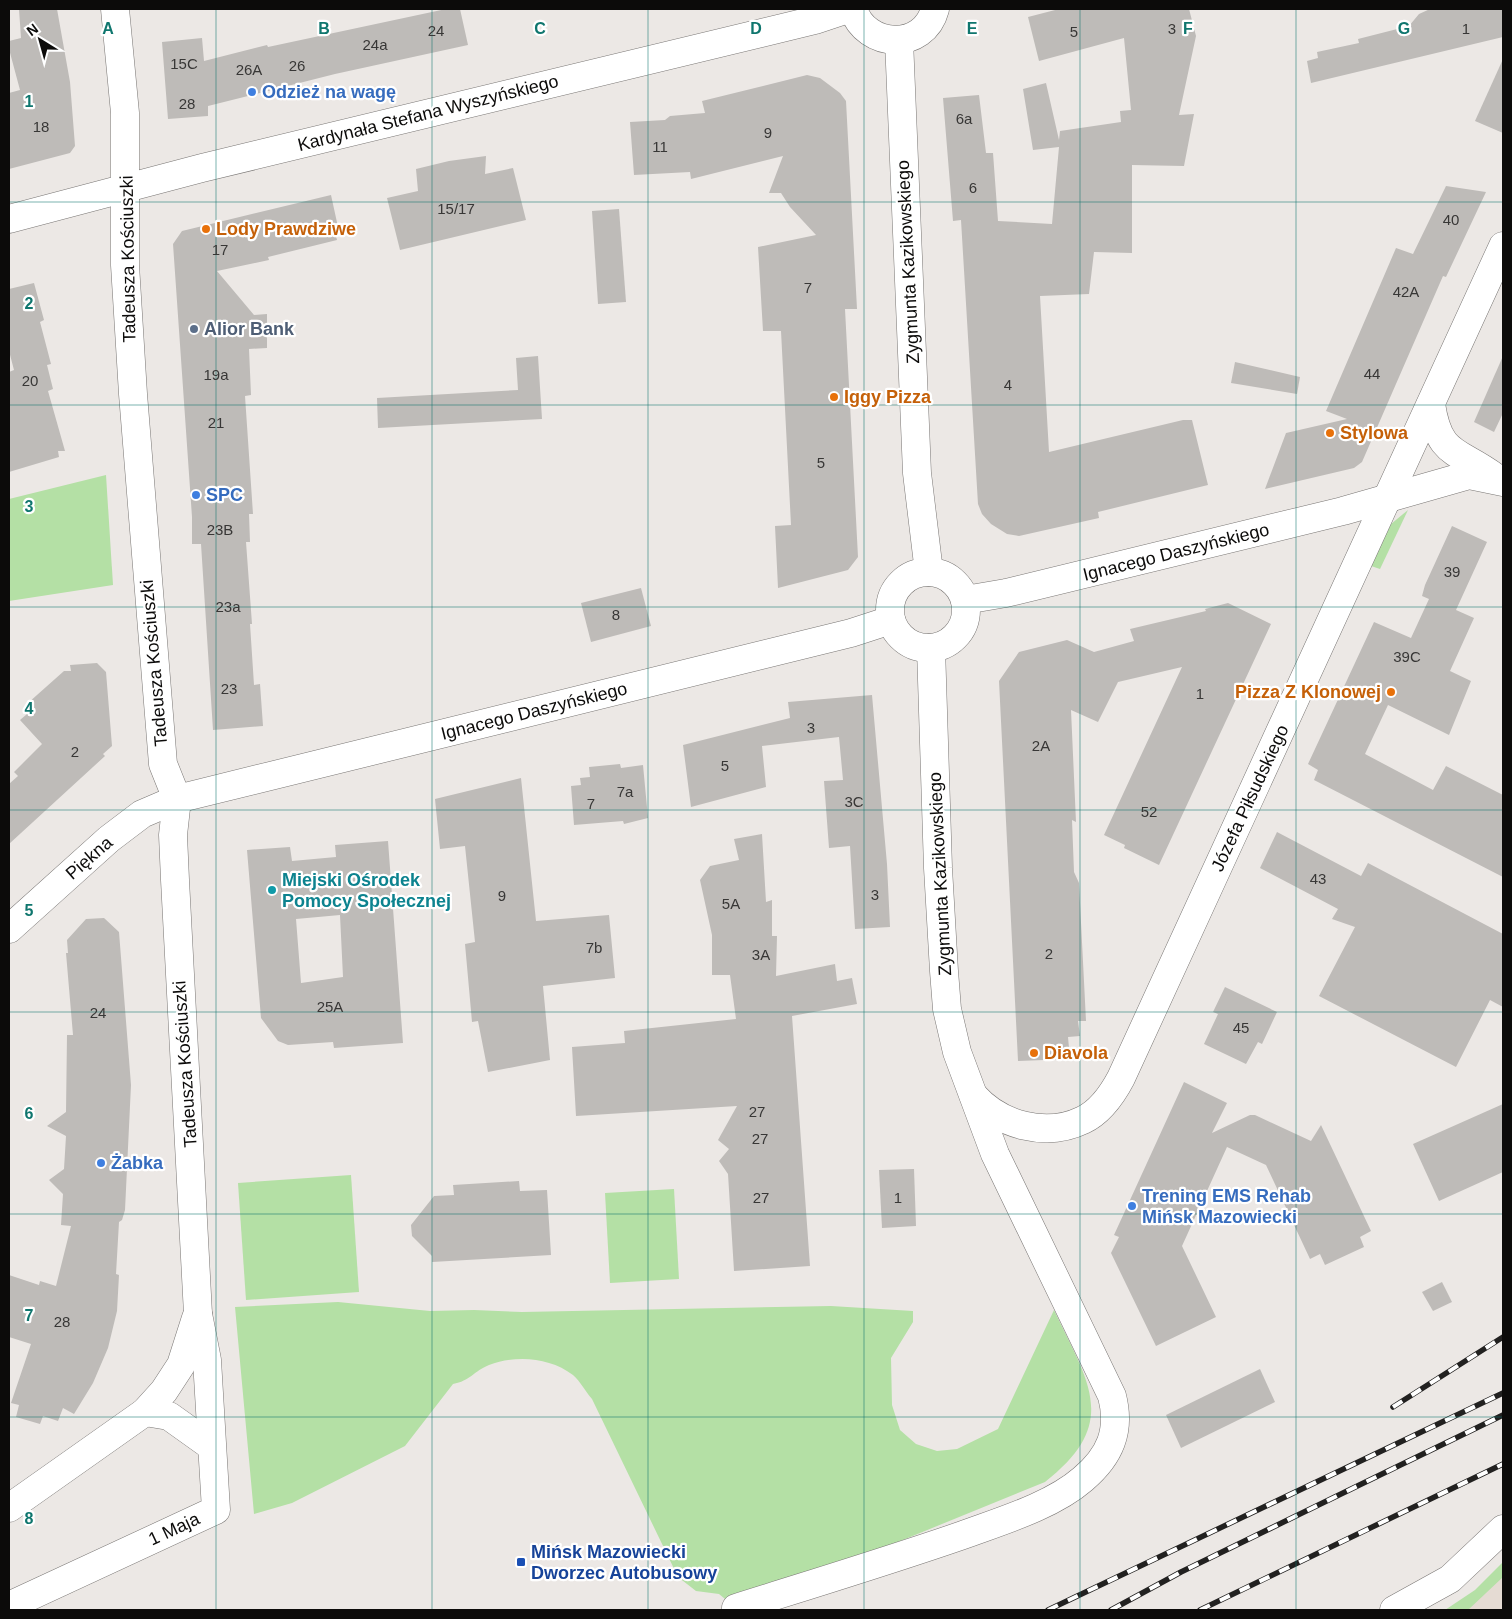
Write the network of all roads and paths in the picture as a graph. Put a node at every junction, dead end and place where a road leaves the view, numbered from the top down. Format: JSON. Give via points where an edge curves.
{"nodes":[{"id":1,"x":115,"y":9,"type":"edge"},
{"id":2,"x":848,"y":9,"type":"edge"},
{"id":3,"x":853,"y":9,"type":"edge"},
{"id":4,"x":935,"y":9,"type":"edge"},
{"id":5,"x":899,"y":40,"type":"junction"},
{"id":6,"x":127,"y":188,"type":"junction"},
{"id":7,"x":9,"y":219,"type":"edge"},
{"id":8,"x":1503,"y":246,"type":"edge"},
{"id":9,"x":1431,"y":404,"type":"junction"},
{"id":10,"x":1502,"y":482,"type":"edge"},
{"id":11,"x":1386,"y":499,"type":"junction"},
{"id":12,"x":929,"y":572,"type":"junction"},
{"id":13,"x":964,"y":600,"type":"junction"},
{"id":14,"x":891,"y":620,"type":"junction"},
{"id":15,"x":931,"y":648,"type":"junction"},
{"id":16,"x":177,"y":799,"type":"junction"},
{"id":17,"x":9,"y":929,"type":"edge"},
{"id":18,"x":974,"y":1096,"type":"junction"},
{"id":19,"x":198,"y":1314,"type":"junction"},
{"id":20,"x":145,"y":1412,"type":"junction"},
{"id":21,"x":210,"y":1446,"type":"junction"},
{"id":22,"x":9,"y":1508,"type":"edge"},
{"id":23,"x":1503,"y":1528,"type":"edge"},
{"id":24,"x":9,"y":1606,"type":"edge"},
{"id":25,"x":736,"y":1608,"type":"dead end"},
{"id":26,"x":1394,"y":1610,"type":"edge"}],
"edges":[{"from":1,"to":6,"type":"street","name":"Tadeusza Kościuszki","via":[[125,113]]},
{"from":2,"to":6,"type":"street","name":"Kardynała Stefana Wyszyńskiego","via":[[815,20]]},
{"from":3,"to":5,"type":"street","via":[[864,28],[874,36]]},
{"from":4,"to":5,"type":"street","via":[[925,28],[914,36]]},
{"from":5,"to":12,"type":"street","name":"Zygmunta Kazikowskiego","via":[[917,473]]},
{"from":6,"to":7,"type":"street","name":"Kardynała Stefana Wyszyńskiego"},
{"from":6,"to":16,"type":"street","name":"Tadeusza Kościuszki","via":[[125,265],[159,733],[163,764]]},
{"from":8,"to":9,"type":"street","name":"Józefa Piłsudskiego"},
{"from":9,"to":10,"type":"street","via":[[1436,431],[1446,446]]},
{"from":9,"to":11,"type":"street","name":"Józefa Piłsudskiego"},
{"from":10,"to":11,"type":"street","name":"Ignacego Daszyńskiego","via":[[1469,476]]},
{"from":11,"to":13,"type":"street","name":"Ignacego Daszyńskiego","via":[[1006,593]]},
{"from":11,"to":18,"type":"street","name":"Józefa Piłsudskiego","via":[[1111,1095],[1084,1120],[1052,1128],[1034,1128],[1010,1122],[985,1108]]},
{"from":12,"to":13,"type":"street","via":[[951,580],[960,589]]},
{"from":12,"to":14,"type":"street","via":[[917,573],[898,586],[892,596]]},
{"from":13,"to":15,"type":"street","via":[[963,625],[946,643]]},
{"from":14,"to":15,"type":"street","via":[[902,639],[912,645]]},
{"from":14,"to":16,"type":"street","name":"Ignacego Daszyńskiego","via":[[842,635]]},
{"from":15,"to":18,"type":"street","name":"Zygmunta Kazikowskiego","via":[[938,868],[947,1009],[960,1062]]},
{"from":16,"to":17,"type":"street","name":"Piękna","via":[[142,814],[109,839]]},
{"from":16,"to":19,"type":"street","name":"Tadeusza Kościuszki","via":[[173,835],[174,880]]},
{"from":18,"to":25,"type":"street","name":"Zygmunta Kazikowskiego","via":[[995,1154],[1112,1396],[1117,1415],[1115,1432],[1097,1465],[1062,1495],[901,1556]]},
{"from":19,"to":20,"type":"street","via":[[181,1365]]},
{"from":19,"to":21,"type":"street","name":"1 Maja","via":[[207,1360]]},
{"from":20,"to":21,"type":"street","via":[[169,1416]]},
{"from":20,"to":22,"type":"street"},
{"from":21,"to":24,"type":"street","name":"1 Maja","via":[[216,1510]]},
{"from":23,"to":26,"type":"street","via":[[1450,1579]]}]}
